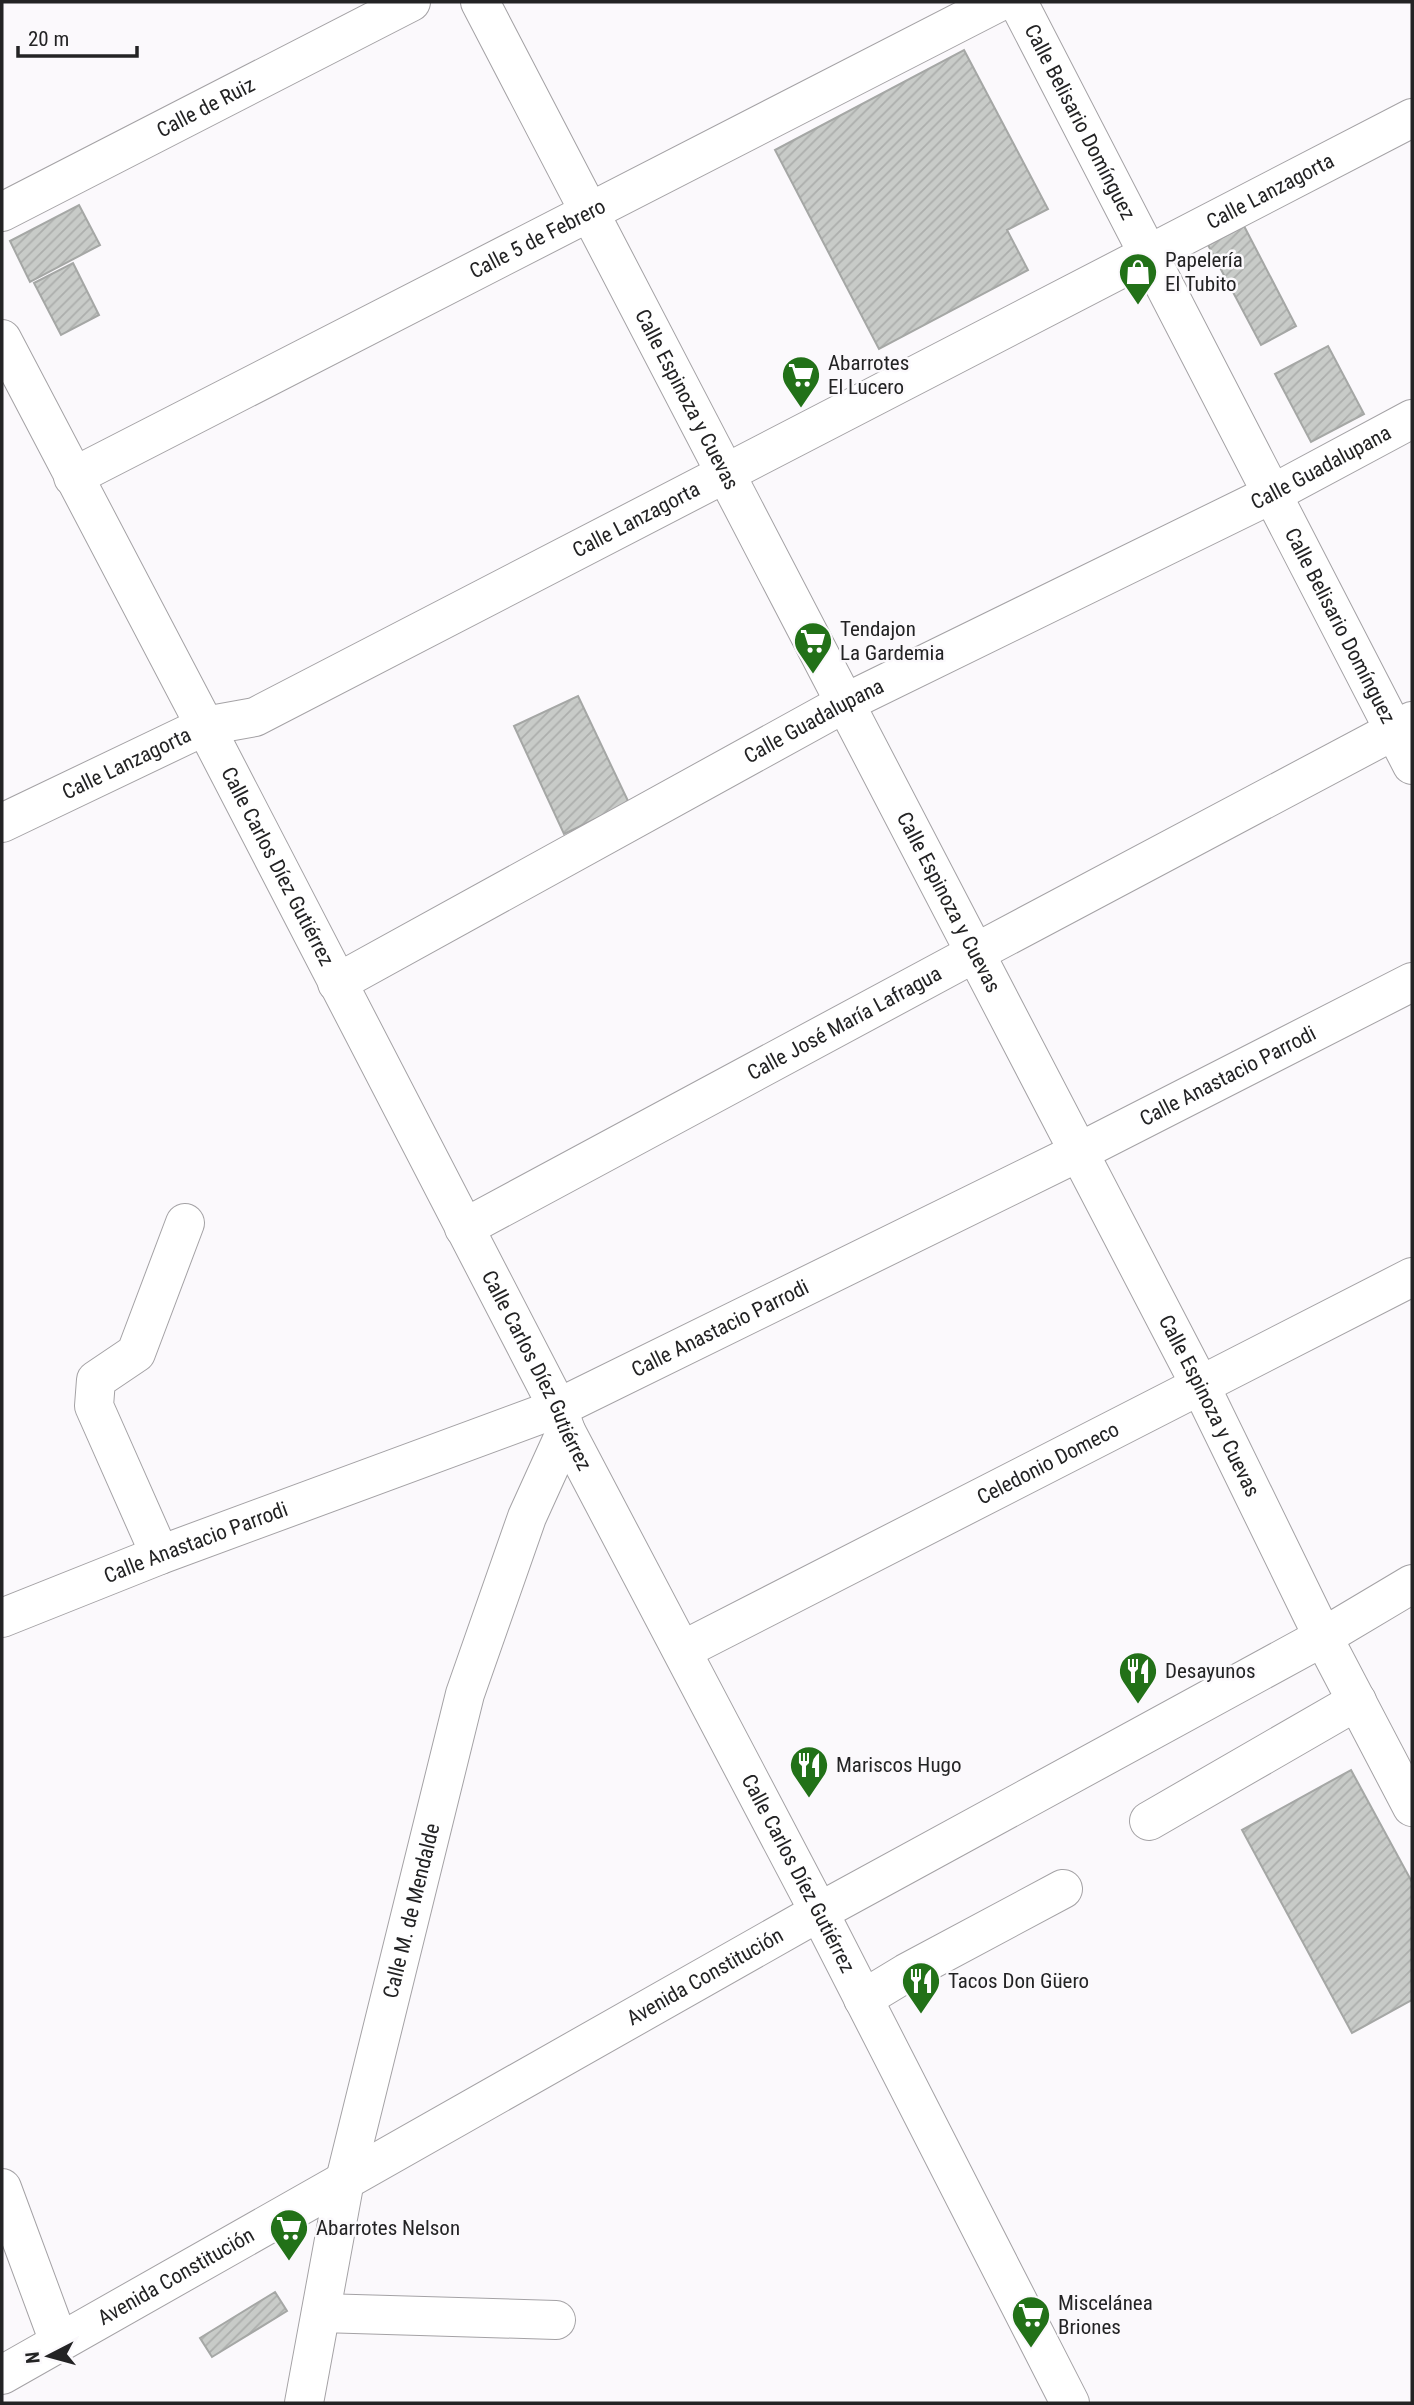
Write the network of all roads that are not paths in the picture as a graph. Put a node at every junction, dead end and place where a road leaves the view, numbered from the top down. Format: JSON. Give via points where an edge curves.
{"nodes":[{"id":1,"x":411,"y":2,"type":"edge"},
{"id":2,"x":480,"y":2,"type":"edge"},
{"id":3,"x":999,"y":2,"type":"edge"},
{"id":4,"x":1018,"y":2,"type":"edge"},
{"id":5,"x":1412,"y":118,"type":"edge"},
{"id":6,"x":2,"y":212,"type":"edge"},
{"id":7,"x":589,"y":212,"type":"junction"},
{"id":8,"x":1149,"y":255,"type":"junction"},
{"id":9,"x":2,"y":339,"type":"edge"},
{"id":10,"x":1412,"y":419,"type":"edge"},
{"id":11,"x":726,"y":474,"type":"junction"},
{"id":12,"x":73,"y":477,"type":"junction"},
{"id":13,"x":1272,"y":494,"type":"junction"},
{"id":14,"x":845,"y":703,"type":"junction"},
{"id":15,"x":205,"y":726,"type":"junction"},
{"id":16,"x":1403,"y":726,"type":"edge"},
{"id":17,"x":1412,"y":765,"type":"edge"},
{"id":18,"x":2,"y":823,"type":"edge"},
{"id":19,"x":975,"y":953,"type":"junction"},
{"id":20,"x":1412,"y":982,"type":"edge"},
{"id":21,"x":337,"y":983,"type":"junction"},
{"id":22,"x":1079,"y":1152,"type":"junction"},
{"id":23,"x":185,"y":1223,"type":"dead end"},
{"id":24,"x":464,"y":1228,"type":"junction"},
{"id":25,"x":1412,"y":1277,"type":"edge"},
{"id":26,"x":1199,"y":1385,"type":"junction"},
{"id":27,"x":562,"y":1420,"type":"junction"},
{"id":28,"x":160,"y":1555,"type":"junction"},
{"id":29,"x":1412,"y":1584,"type":"edge"},
{"id":30,"x":2,"y":1618,"type":"edge"},
{"id":31,"x":1323,"y":1637,"type":"junction"},
{"id":32,"x":683,"y":1650,"type":"junction"},
{"id":33,"x":1357,"y":1701,"type":"junction"},
{"id":34,"x":1412,"y":1807,"type":"edge"},
{"id":35,"x":1149,"y":1821,"type":"dead end"},
{"id":36,"x":1063,"y":1889,"type":"dead end"},
{"id":37,"x":819,"y":1912,"type":"junction"},
{"id":38,"x":863,"y":1998,"type":"junction"},
{"id":39,"x":345,"y":2180,"type":"junction"},
{"id":40,"x":2,"y":2188,"type":"edge"},
{"id":41,"x":321,"y":2313,"type":"junction"},
{"id":42,"x":556,"y":2320,"type":"dead end"},
{"id":43,"x":59,"y":2342,"type":"junction"},
{"id":44,"x":2,"y":2375,"type":"edge"},
{"id":45,"x":304,"y":2403,"type":"edge"},
{"id":46,"x":1070,"y":2403,"type":"edge"}],
"edges":[{"from":1,"to":6,"type":"street","name":"Calle de Ruiz"},
{"from":2,"to":7,"type":"street","name":"Calle Espinoza y Cuevas"},
{"from":3,"to":7,"type":"street","name":"Calle 5 de Febrero"},
{"from":4,"to":8,"type":"street","name":"Calle Belisario Domínguez"},
{"from":5,"to":8,"type":"street","name":"Calle Lanzagorta"},
{"from":7,"to":11,"type":"street","name":"Calle Espinoza y Cuevas"},
{"from":7,"to":12,"type":"street","name":"Calle 5 de Febrero"},
{"from":8,"to":11,"type":"street","name":"Calle Lanzagorta"},
{"from":8,"to":13,"type":"street","name":"Calle Belisario Domínguez"},
{"from":9,"to":12,"type":"street","name":"Calle Carlos Díez Gutiérrez"},
{"from":10,"to":13,"type":"street","name":"Calle Guadalupana"},
{"from":11,"to":14,"type":"street","name":"Calle Espinoza y Cuevas"},
{"from":11,"to":15,"type":"street","name":"Calle Lanzagorta","via":[[255,718]]},
{"from":12,"to":15,"type":"street","name":"Calle Carlos Díez Gutiérrez"},
{"from":13,"to":14,"type":"street","name":"Calle Guadalupana"},
{"from":13,"to":16,"type":"street","name":"Calle Belisario Domínguez"},
{"from":14,"to":19,"type":"street","name":"Calle Espinoza y Cuevas"},
{"from":14,"to":21,"type":"street","name":"Calle Guadalupana"},
{"from":15,"to":18,"type":"street","name":"Calle Lanzagorta"},
{"from":15,"to":21,"type":"street","name":"Calle Carlos Díez Gutiérrez"},
{"from":16,"to":17,"type":"street","name":"Calle Belisario Domínguez"},
{"from":16,"to":19,"type":"street","name":"Calle José María Lafragua"},
{"from":19,"to":22,"type":"street","name":"Calle Espinoza y Cuevas"},
{"from":19,"to":24,"type":"street","name":"Calle José María Lafragua"},
{"from":20,"to":22,"type":"street","name":"Calle Anastacio Parrodi"},
{"from":21,"to":24,"type":"street","name":"Calle Carlos Díez Gutiérrez"},
{"from":22,"to":26,"type":"street","name":"Calle Espinoza y Cuevas"},
{"from":22,"to":27,"type":"street","name":"Calle Anastacio Parrodi"},
{"from":23,"to":28,"type":"street","via":[[136,1353],[96,1380],[94,1406]]},
{"from":24,"to":27,"type":"street","name":"Calle Carlos Díez Gutiérrez"},
{"from":25,"to":26,"type":"street","name":"Celedonio Domeco"},
{"from":26,"to":31,"type":"street","name":"Calle Espinoza y Cuevas"},
{"from":26,"to":32,"type":"street","name":"Celedonio Domeco"},
{"from":27,"to":28,"type":"street","name":"Calle Anastacio Parrodi"},
{"from":27,"to":32,"type":"street","name":"Calle Carlos Díez Gutiérrez"},
{"from":27,"to":39,"type":"street","name":"Calle M. de Mendalde","via":[[465,1694]]},
{"from":28,"to":30,"type":"street","name":"Calle Anastacio Parrodi"},
{"from":29,"to":31,"type":"street","name":"Avenida Constitución"},
{"from":31,"to":33,"type":"street","name":"Calle Espinoza y Cuevas"},
{"from":31,"to":37,"type":"street","name":"Avenida Constitución"},
{"from":32,"to":37,"type":"street","name":"Calle Carlos Díez Gutiérrez"},
{"from":33,"to":34,"type":"street","name":"Calle Espinoza y Cuevas"},
{"from":33,"to":35,"type":"street"},
{"from":36,"to":38,"type":"street"},
{"from":37,"to":38,"type":"street","name":"Calle Carlos Díez Gutiérrez"},
{"from":37,"to":39,"type":"street","name":"Avenida Constitución"},
{"from":38,"to":46,"type":"street","name":"Calle Carlos Díez Gutiérrez"},
{"from":39,"to":41,"type":"street","name":"Calle M. de Mendalde"},
{"from":39,"to":43,"type":"street","name":"Avenida Constitución"},
{"from":40,"to":43,"type":"street"},
{"from":41,"to":42,"type":"street"},
{"from":41,"to":45,"type":"street","name":"Calle M. de Mendalde"},
{"from":43,"to":44,"type":"street","name":"Avenida Constitución"}]}
